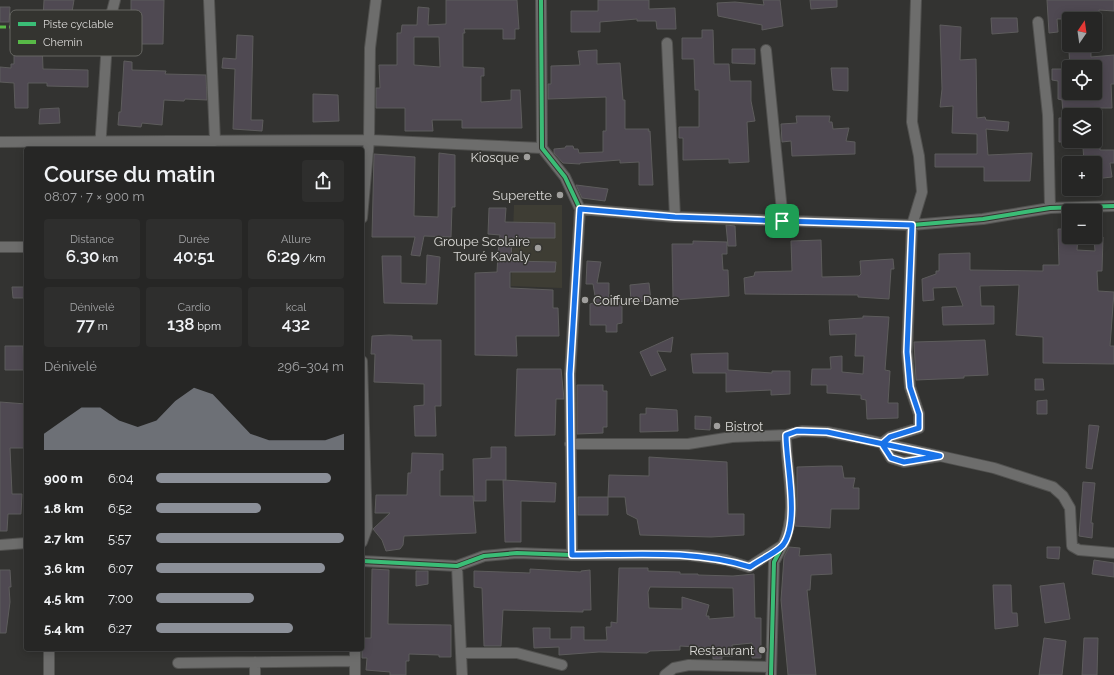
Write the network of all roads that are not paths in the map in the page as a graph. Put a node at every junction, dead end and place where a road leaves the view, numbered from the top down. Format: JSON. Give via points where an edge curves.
{"nodes":[{"id":1,"x":115,"y":0,"type":"edge"},
{"id":2,"x":209,"y":0,"type":"edge"},
{"id":3,"x":376,"y":0,"type":"edge"},
{"id":4,"x":542,"y":0,"type":"edge"},
{"id":5,"x":916,"y":0,"type":"edge"},
{"id":6,"x":112,"y":10,"type":"edge"},
{"id":7,"x":1038,"y":22,"type":"dead end"},
{"id":8,"x":667,"y":43,"type":"dead end"},
{"id":9,"x":766,"y":50,"type":"dead end"},
{"id":10,"x":106,"y":56,"type":"edge"},
{"id":11,"x":369,"y":140,"type":"junction"},
{"id":12,"x":215,"y":141,"type":"junction"},
{"id":13,"x":0,"y":142,"type":"edge"},
{"id":14,"x":100,"y":145,"type":"edge"},
{"id":15,"x":542,"y":148,"type":"junction"},
{"id":16,"x":364,"y":196,"type":"edge"},
{"id":17,"x":1114,"y":206,"type":"edge"},
{"id":18,"x":1050,"y":208,"type":"junction"},
{"id":19,"x":580,"y":209,"type":"junction"},
{"id":20,"x":675,"y":217,"type":"junction"},
{"id":21,"x":782,"y":221,"type":"junction"},
{"id":22,"x":912,"y":225,"type":"junction"},
{"id":23,"x":0,"y":247,"type":"edge"},
{"id":24,"x":24,"y":247,"type":"edge"},
{"id":25,"x":786,"y":435,"type":"junction"},
{"id":26,"x":364,"y":444,"type":"edge"},
{"id":27,"x":570,"y":444,"type":"junction"},
{"id":28,"x":882,"y":444,"type":"junction"},
{"id":29,"x":364,"y":535,"type":"edge"},
{"id":30,"x":24,"y":543,"type":"edge"},
{"id":31,"x":0,"y":545,"type":"edge"},
{"id":32,"x":782,"y":545,"type":"junction"},
{"id":33,"x":1114,"y":553,"type":"edge"},
{"id":34,"x":572,"y":555,"type":"junction"},
{"id":35,"x":364,"y":561,"type":"edge"},
{"id":36,"x":457,"y":566,"type":"junction"},
{"id":37,"x":49,"y":651,"type":"edge"},
{"id":38,"x":355,"y":651,"type":"edge"},
{"id":39,"x":461,"y":653,"type":"junction"},
{"id":40,"x":355,"y":661,"type":"junction"},
{"id":41,"x":255,"y":662,"type":"junction"},
{"id":42,"x":178,"y":663,"type":"dead end"},
{"id":43,"x":562,"y":665,"type":"dead end"},
{"id":44,"x":771,"y":671,"type":"edge"},
{"id":45,"x":49,"y":675,"type":"edge"},
{"id":46,"x":255,"y":675,"type":"edge"},
{"id":47,"x":355,"y":675,"type":"edge"},
{"id":48,"x":462,"y":675,"type":"edge"},
{"id":49,"x":665,"y":675,"type":"edge"}],
"edges":[{"from":1,"to":6,"type":"street"},
{"from":2,"to":12,"type":"street"},
{"from":3,"to":11,"type":"street","via":[[370,48]]},
{"from":4,"to":15,"type":"street"},
{"from":5,"to":22,"type":"street","via":[[912,122],[919,156],[922,192]]},
{"from":7,"to":18,"type":"street","via":[[1048,115]]},
{"from":8,"to":20,"type":"street"},
{"from":9,"to":21,"type":"street"},
{"from":10,"to":14,"type":"street"},
{"from":11,"to":12,"type":"street"},
{"from":11,"to":15,"type":"street"},
{"from":11,"to":16,"type":"street"},
{"from":12,"to":14,"type":"street"},
{"from":13,"to":14,"type":"street"},
{"from":15,"to":19,"type":"street","via":[[565,177]]},
{"from":17,"to":18,"type":"street"},
{"from":18,"to":22,"type":"street","via":[[983,219]]},
{"from":19,"to":20,"type":"street"},
{"from":19,"to":27,"type":"street","via":[[570,374]]},
{"from":20,"to":21,"type":"street"},
{"from":21,"to":22,"type":"street"},
{"from":22,"to":28,"type":"street","via":[[907,352],[910,387],[919,414],[919,428],[890,437]]},
{"from":23,"to":24,"type":"street"},
{"from":25,"to":27,"type":"street","via":[[732,437],[688,444]]},
{"from":25,"to":28,"type":"street","via":[[797,431],[827,432]]},
{"from":25,"to":32,"type":"street","via":[[792,498],[789,532]]},
{"from":26,"to":29,"type":"street"},
{"from":27,"to":34,"type":"street"},
{"from":28,"to":33,"type":"street","via":[[994,468],[1053,487],[1063,496],[1070,508],[1072,546],[1079,550]]},
{"from":30,"to":31,"type":"street"},
{"from":32,"to":34,"type":"street","via":[[750,567],[726,560],[688,555]]},
{"from":32,"to":44,"type":"street","via":[[774,562]]},
{"from":34,"to":36,"type":"street","via":[[517,553],[484,556]]},
{"from":35,"to":36,"type":"street"},
{"from":36,"to":39,"type":"street"},
{"from":37,"to":45,"type":"street"},
{"from":38,"to":40,"type":"street"},
{"from":39,"to":43,"type":"street","via":[[517,653]]},
{"from":39,"to":48,"type":"street"},
{"from":40,"to":41,"type":"street"},
{"from":40,"to":47,"type":"street"},
{"from":41,"to":42,"type":"street"},
{"from":41,"to":46,"type":"street"},
{"from":44,"to":49,"type":"street","via":[[689,665],[674,668]]}]}
